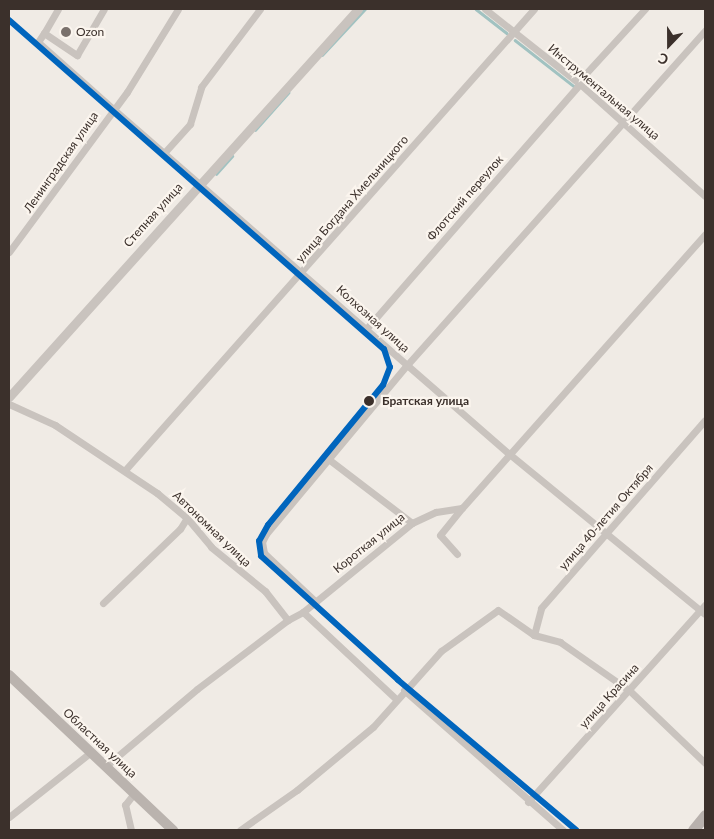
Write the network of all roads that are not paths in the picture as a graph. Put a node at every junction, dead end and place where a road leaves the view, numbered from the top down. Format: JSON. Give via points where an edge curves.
{"nodes":[{"id":1,"x":58,"y":9,"type":"edge"},
{"id":2,"x":104,"y":9,"type":"edge"},
{"id":3,"x":178,"y":9,"type":"edge"},
{"id":4,"x":260,"y":9,"type":"edge"},
{"id":5,"x":358,"y":9,"type":"edge"},
{"id":6,"x":485,"y":9,"type":"edge"},
{"id":7,"x":534,"y":9,"type":"edge"},
{"id":8,"x":645,"y":9,"type":"edge"},
{"id":9,"x":705,"y":30,"type":"edge"},
{"id":10,"x":513,"y":31,"type":"junction"},
{"id":11,"x":44,"y":33,"type":"junction"},
{"id":12,"x":579,"y":83,"type":"junction"},
{"id":13,"x":112,"y":108,"type":"junction"},
{"id":14,"x":622,"y":121,"type":"junction"},
{"id":15,"x":164,"y":153,"type":"junction"},
{"id":16,"x":198,"y":183,"type":"junction"},
{"id":17,"x":705,"y":196,"type":"edge"},
{"id":18,"x":705,"y":234,"type":"edge"},
{"id":19,"x":9,"y":252,"type":"edge"},
{"id":20,"x":303,"y":272,"type":"junction"},
{"id":21,"x":367,"y":328,"type":"junction"},
{"id":22,"x":406,"y":365,"type":"junction"},
{"id":23,"x":9,"y":397,"type":"edge"},
{"id":24,"x":9,"y":404,"type":"edge"},
{"id":25,"x":705,"y":420,"type":"edge"},
{"id":26,"x":508,"y":454,"type":"junction"},
{"id":27,"x":327,"y":458,"type":"junction"},
{"id":28,"x":126,"y":469,"type":"junction"},
{"id":29,"x":462,"y":508,"type":"junction"},
{"id":30,"x":187,"y":518,"type":"junction"},
{"id":31,"x":412,"y":522,"type":"junction"},
{"id":32,"x":606,"y":535,"type":"junction"},
{"id":33,"x":457,"y":554,"type":"dead end"},
{"id":34,"x":316,"y":602,"type":"junction"},
{"id":35,"x":103,"y":603,"type":"dead end"},
{"id":36,"x":704,"y":610,"type":"edge"},
{"id":37,"x":303,"y":612,"type":"junction"},
{"id":38,"x":288,"y":620,"type":"junction"},
{"id":39,"x":534,"y":635,"type":"junction"},
{"id":40,"x":9,"y":675,"type":"edge"},
{"id":41,"x":404,"y":690,"type":"junction"},
{"id":42,"x":630,"y":691,"type":"junction"},
{"id":43,"x":396,"y":699,"type":"junction"},
{"id":44,"x":91,"y":752,"type":"junction"},
{"id":45,"x":705,"y":763,"type":"edge"},
{"id":46,"x":106,"y":766,"type":"junction"},
{"id":47,"x":135,"y":792,"type":"junction"},
{"id":48,"x":528,"y":802,"type":"junction"},
{"id":49,"x":705,"y":815,"type":"edge"},
{"id":50,"x":9,"y":817,"type":"edge"},
{"id":51,"x":131,"y":830,"type":"edge"},
{"id":52,"x":173,"y":830,"type":"edge"},
{"id":53,"x":240,"y":830,"type":"edge"},
{"id":54,"x":563,"y":830,"type":"edge"},
{"id":55,"x":693,"y":830,"type":"edge"}],
"edges":[{"from":1,"to":11,"type":"street"},
{"from":2,"to":11,"type":"street","via":[[77,55]]},
{"from":3,"to":13,"type":"street","name":"Ленинградская улица","via":[[127,92]]},
{"from":4,"to":15,"type":"street","via":[[201,87],[190,124]]},
{"from":5,"to":16,"type":"street","name":"Степная улица"},
{"from":6,"to":10,"type":"street","name":"Инструментальная улица"},
{"from":7,"to":10,"type":"street","name":"улица Богдана Хмельницкого"},
{"from":8,"to":12,"type":"street","name":"Флотский переулок"},
{"from":9,"to":14,"type":"street"},
{"from":10,"to":12,"type":"street","name":"Инструментальная улица"},
{"from":10,"to":20,"type":"street","name":"улица Богдана Хмельницкого"},
{"from":11,"to":13,"type":"street","name":"Колхозная улица","via":[[38,42]]},
{"from":12,"to":14,"type":"street","name":"Инструментальная улица"},
{"from":12,"to":21,"type":"street","name":"Флотский переулок"},
{"from":13,"to":15,"type":"street","name":"Колхозная улица"},
{"from":13,"to":19,"type":"street","name":"Ленинградская улица","via":[[51,198]]},
{"from":14,"to":17,"type":"street","name":"Инструментальная улица"},
{"from":14,"to":22,"type":"street"},
{"from":15,"to":16,"type":"street","name":"Колхозная улица"},
{"from":16,"to":20,"type":"street","name":"Колхозная улица"},
{"from":16,"to":23,"type":"street","name":"Степная улица"},
{"from":18,"to":26,"type":"street"},
{"from":20,"to":21,"type":"street","name":"Колхозная улица"},
{"from":20,"to":28,"type":"street","name":"улица Богдана Хмельницкого"},
{"from":21,"to":22,"type":"street","name":"Колхозная улица"},
{"from":22,"to":26,"type":"street","name":"Колхозная улица"},
{"from":22,"to":27,"type":"street"},
{"from":24,"to":28,"type":"street","name":"Автономная улица","via":[[55,425]]},
{"from":25,"to":32,"type":"street","name":"улица 40-летия Октября"},
{"from":26,"to":29,"type":"street"},
{"from":26,"to":32,"type":"street","name":"Колхозная улица"},
{"from":27,"to":31,"type":"street"},
{"from":27,"to":34,"type":"street","name":"Автономная улица","via":[[262,542],[264,554]]},
{"from":28,"to":30,"type":"street","name":"Автономная улица"},
{"from":29,"to":31,"type":"street","name":"Короткая улица","via":[[436,512]]},
{"from":29,"to":33,"type":"street","via":[[440,536]]},
{"from":30,"to":35,"type":"street","via":[[180,529]]},
{"from":30,"to":38,"type":"street","name":"Автономная улица","via":[[211,547],[266,591]]},
{"from":31,"to":34,"type":"street","name":"Короткая улица"},
{"from":32,"to":36,"type":"street","name":"Колхозная улица"},
{"from":32,"to":39,"type":"street","name":"улица 40-летия Октября","via":[[542,608]]},
{"from":34,"to":37,"type":"street","name":"Короткая улица"},
{"from":36,"to":42,"type":"street","name":"улица Красина"},
{"from":37,"to":38,"type":"street","name":"Короткая улица"},
{"from":37,"to":43,"type":"street"},
{"from":38,"to":46,"type":"street","name":"Короткая улица","via":[[197,689]]},
{"from":39,"to":41,"type":"street","via":[[498,610],[441,651]]},
{"from":39,"to":42,"type":"street","via":[[560,642]]},
{"from":40,"to":44,"type":"main road","name":"Областная улица"},
{"from":41,"to":43,"type":"street"},
{"from":41,"to":48,"type":"street"},
{"from":42,"to":45,"type":"street"},
{"from":42,"to":48,"type":"street","name":"улица Красина"},
{"from":43,"to":53,"type":"street","via":[[373,727]]},
{"from":44,"to":46,"type":"main road","name":"Областная улица"},
{"from":44,"to":50,"type":"street"},
{"from":46,"to":47,"type":"main road","name":"Областная улица"},
{"from":47,"to":51,"type":"street","via":[[125,805]]},
{"from":47,"to":52,"type":"main road","name":"Областная улица"},
{"from":48,"to":54,"type":"street"},
{"from":49,"to":55,"type":"main road"}]}
